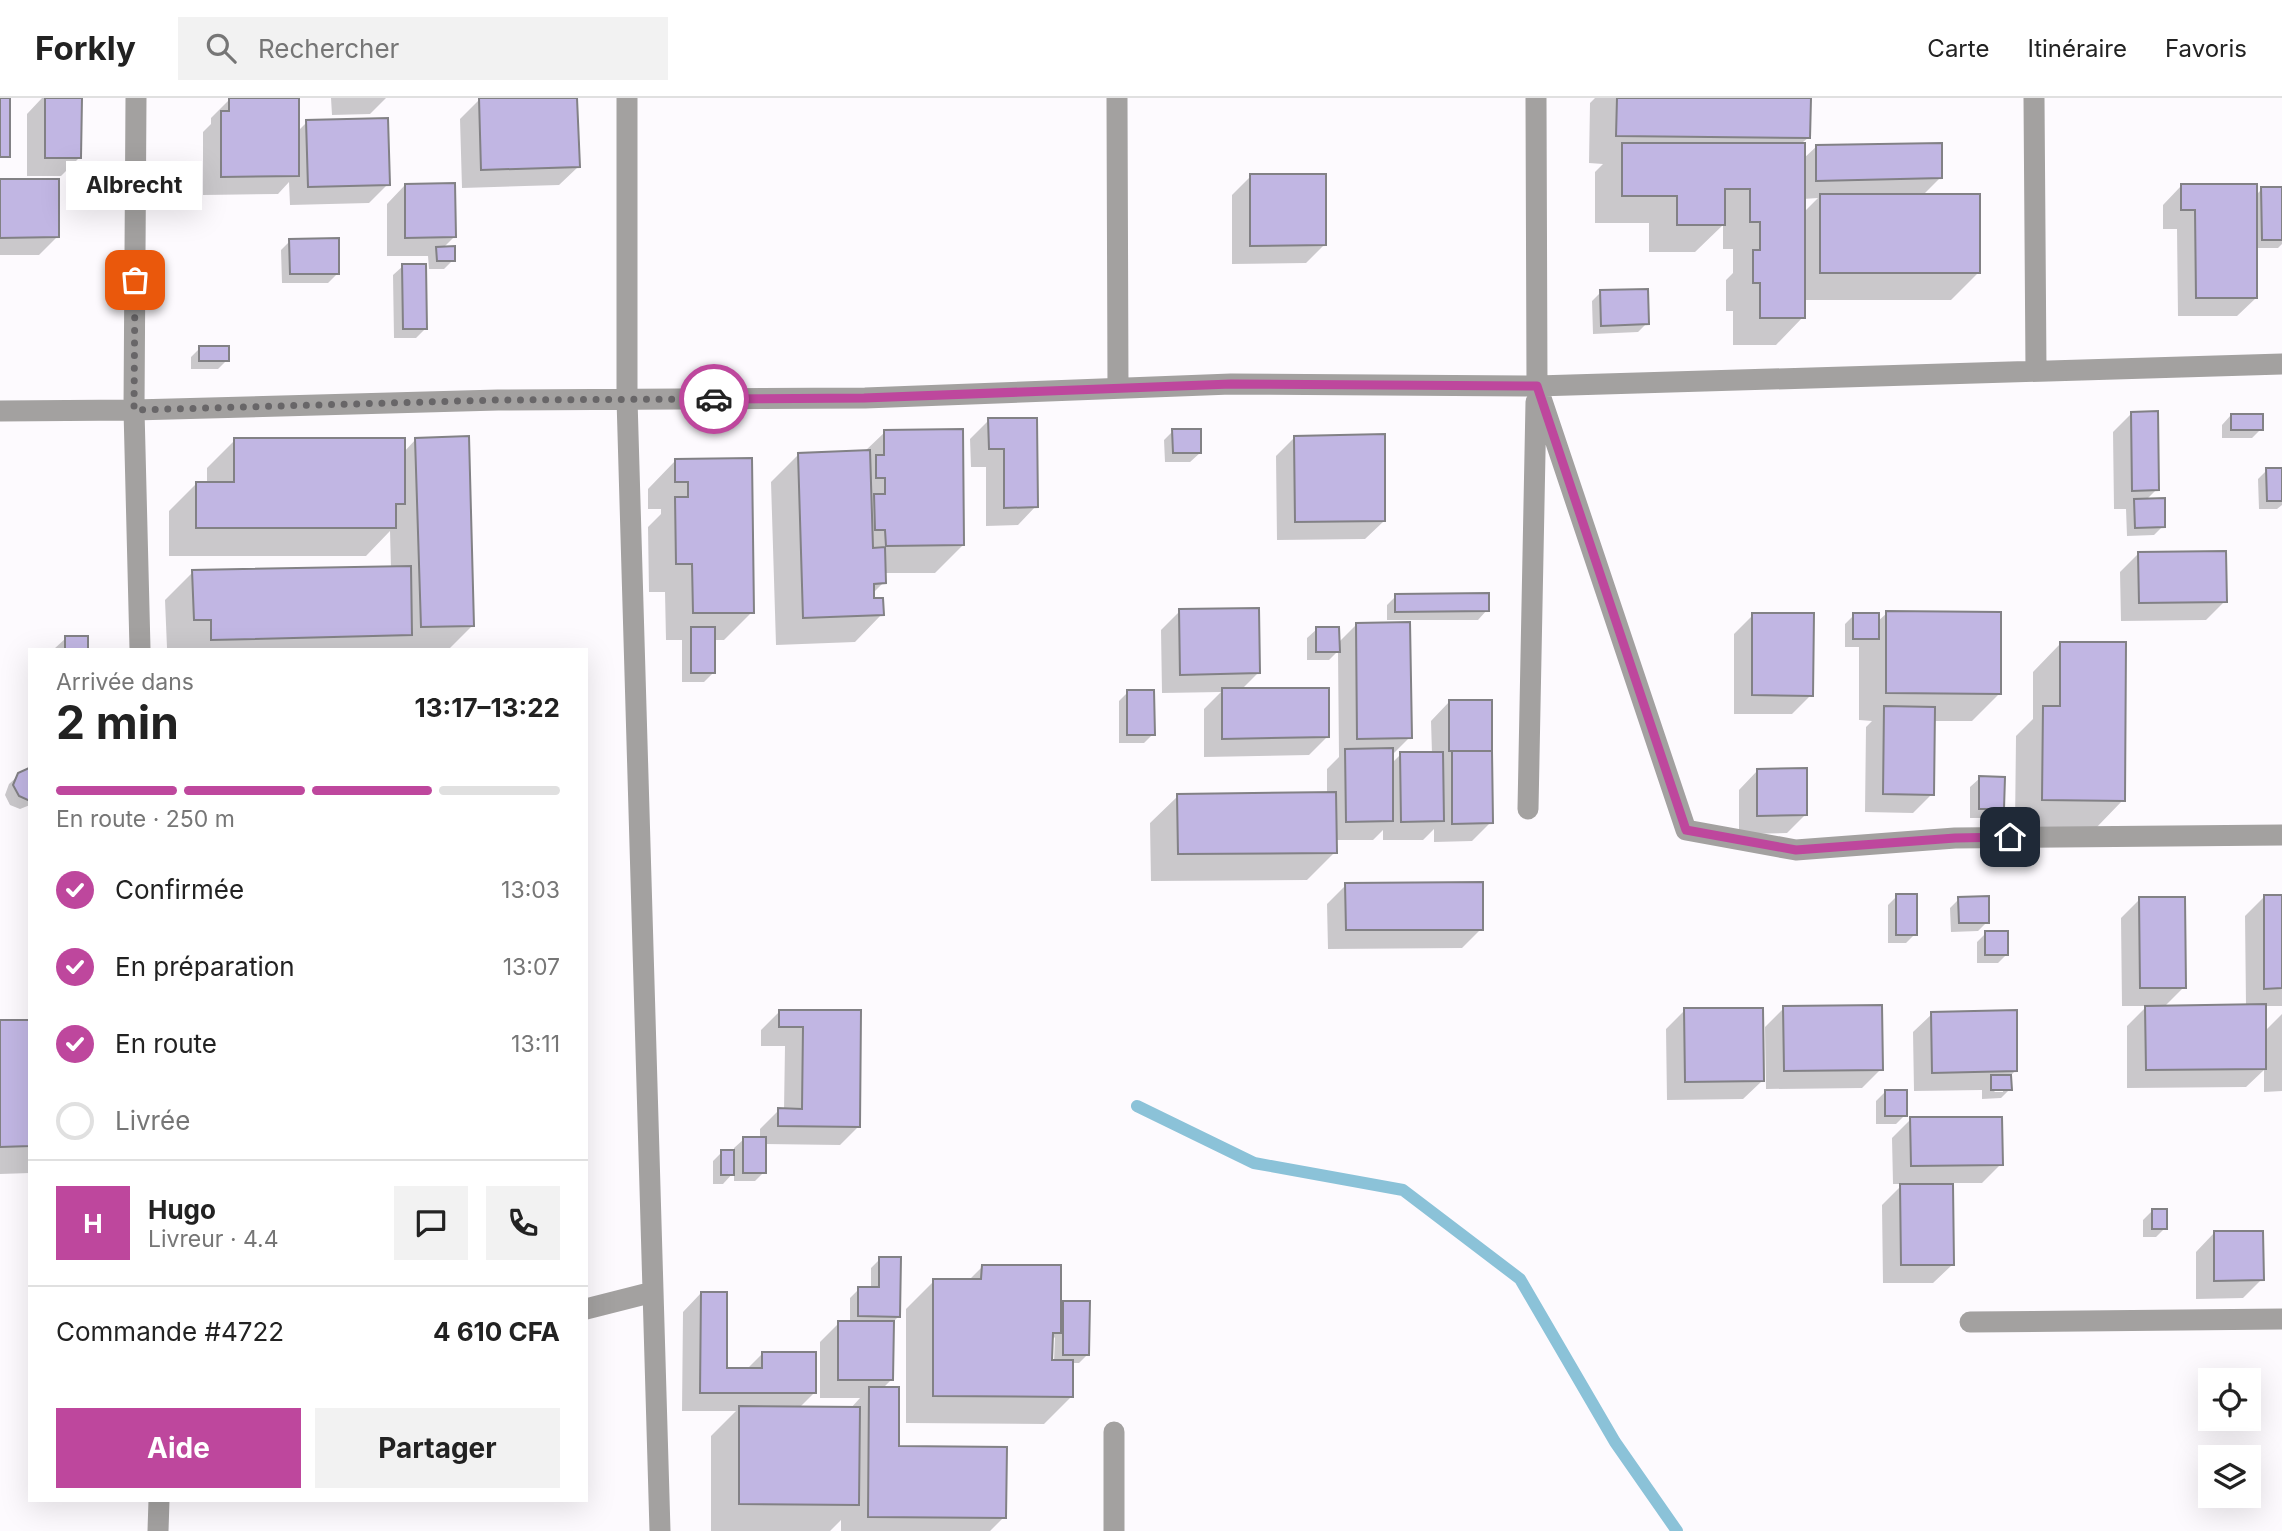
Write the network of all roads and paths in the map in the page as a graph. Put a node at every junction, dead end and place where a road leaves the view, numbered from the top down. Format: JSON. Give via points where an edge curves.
{"nodes":[{"id":1,"x":136,"y":98,"type":"edge"},
{"id":2,"x":627,"y":98,"type":"edge"},
{"id":3,"x":1117,"y":98,"type":"edge"},
{"id":4,"x":1536,"y":98,"type":"edge"},
{"id":5,"x":2034,"y":98,"type":"edge"},
{"id":6,"x":2282,"y":364,"type":"edge"},
{"id":7,"x":2036,"y":370,"type":"junction"},
{"id":8,"x":1537,"y":386,"type":"junction"},
{"id":9,"x":1118,"y":388,"type":"junction"},
{"id":10,"x":627,"y":399,"type":"junction"},
{"id":11,"x":134,"y":410,"type":"junction"},
{"id":12,"x":0,"y":411,"type":"edge"},
{"id":13,"x":140,"y":648,"type":"edge"},
{"id":14,"x":1528,"y":809,"type":"dead end"},
{"id":15,"x":2282,"y":835,"type":"edge"},
{"id":16,"x":653,"y":1292,"type":"junction"},
{"id":17,"x":588,"y":1308,"type":"edge"},
{"id":18,"x":2282,"y":1319,"type":"edge"},
{"id":19,"x":1970,"y":1322,"type":"dead end"},
{"id":20,"x":1114,"y":1432,"type":"dead end"},
{"id":21,"x":159,"y":1502,"type":"edge"},
{"id":22,"x":158,"y":1531,"type":"edge"},
{"id":23,"x":660,"y":1531,"type":"edge"},
{"id":24,"x":1114,"y":1531,"type":"edge"}],
"edges":[{"from":1,"to":11,"type":"street"},
{"from":2,"to":10,"type":"street"},
{"from":3,"to":9,"type":"street"},
{"from":4,"to":8,"type":"street"},
{"from":5,"to":7,"type":"street"},
{"from":6,"to":7,"type":"street"},
{"from":7,"to":8,"type":"street"},
{"from":8,"to":9,"type":"street"},
{"from":8,"to":14,"type":"street"},
{"from":8,"to":15,"type":"street","via":[[1686,830],[1796,850],[1955,838]]},
{"from":9,"to":10,"type":"street","via":[[864,398]]},
{"from":10,"to":11,"type":"street"},
{"from":10,"to":16,"type":"street"},
{"from":11,"to":12,"type":"street"},
{"from":11,"to":13,"type":"street"},
{"from":16,"to":17,"type":"street"},
{"from":16,"to":23,"type":"street"},
{"from":18,"to":19,"type":"street"},
{"from":20,"to":24,"type":"street"},
{"from":21,"to":22,"type":"street"}]}
